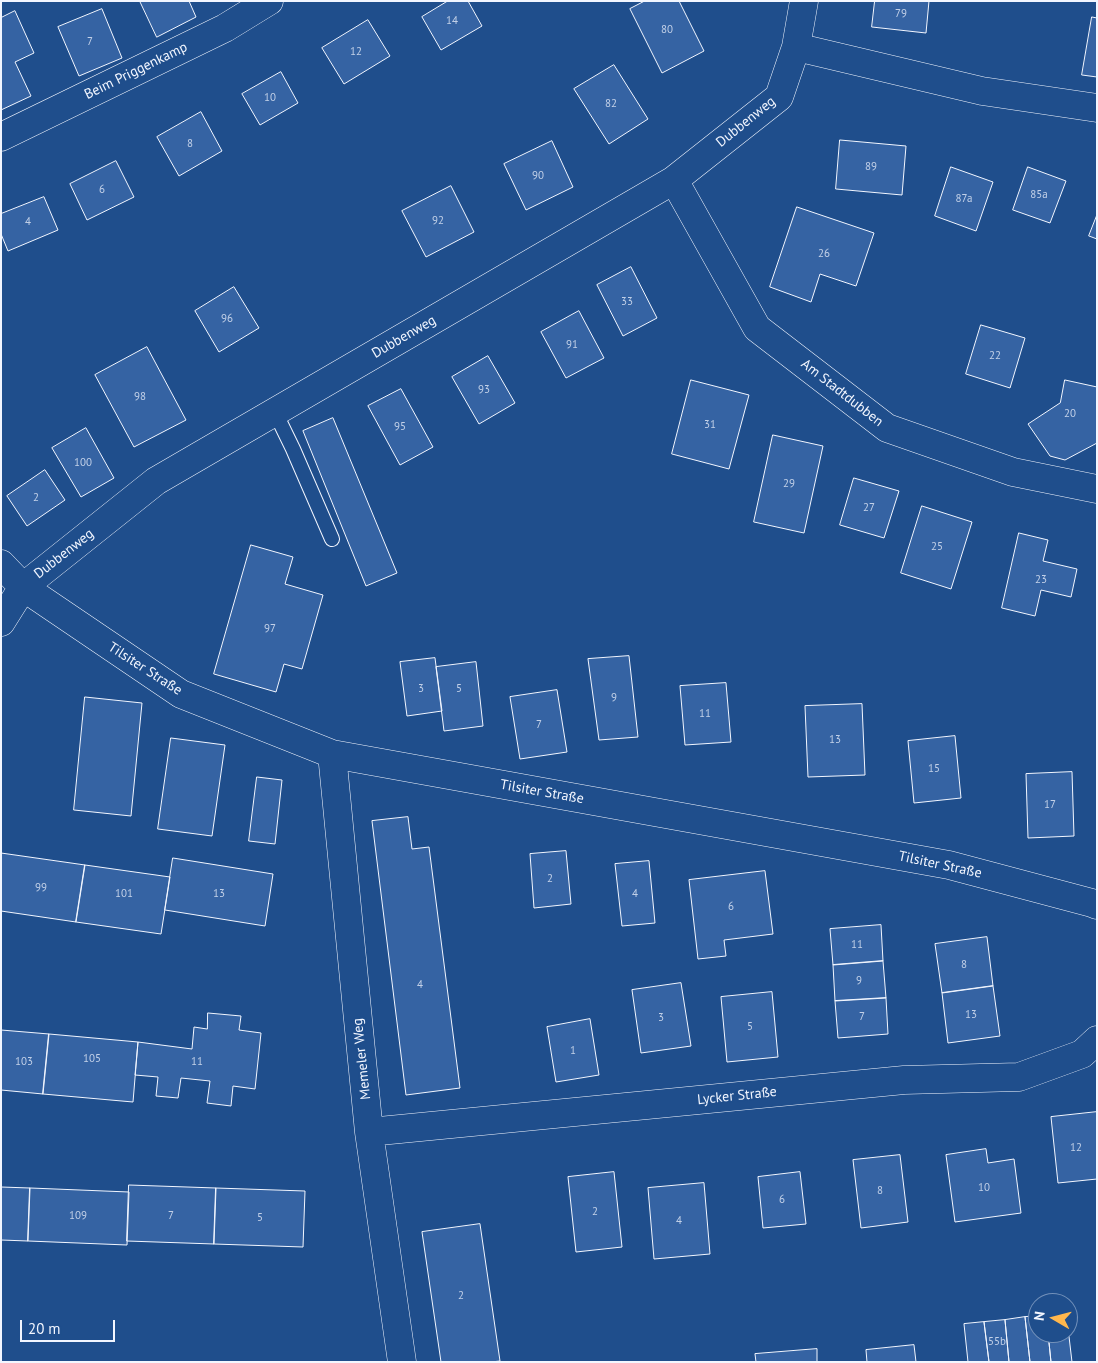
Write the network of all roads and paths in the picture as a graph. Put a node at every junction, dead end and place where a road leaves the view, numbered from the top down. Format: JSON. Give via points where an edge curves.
{"nodes":[{"id":1,"x":269,"y":1,"type":"edge"},
{"id":2,"x":804,"y":1,"type":"edge"},
{"id":3,"x":796,"y":47,"type":"junction"},
{"id":4,"x":1097,"y":108,"type":"edge"},
{"id":5,"x":1,"y":137,"type":"edge"},
{"id":6,"x":674,"y":180,"type":"junction"},
{"id":7,"x":275,"y":412,"type":"junction"},
{"id":8,"x":1097,"y":489,"type":"edge"},
{"id":9,"x":332,"y":539,"type":"dead end"},
{"id":10,"x":1,"y":564,"type":"edge"},
{"id":11,"x":23,"y":587,"type":"junction"},
{"id":12,"x":1,"y":622,"type":"edge"},
{"id":13,"x":332,"y":754,"type":"junction"},
{"id":14,"x":1097,"y":905,"type":"edge"},
{"id":15,"x":1097,"y":1040,"type":"edge"},
{"id":16,"x":370,"y":1132,"type":"junction"},
{"id":17,"x":402,"y":1362,"type":"edge"}],
"edges":[{"from":1,"to":5,"type":"street","name":"Beim Priggenkamp","via":[[225,28]]},
{"from":2,"to":3,"type":"street","name":"Dubbenweg"},
{"from":3,"to":4,"type":"street","via":[[982,91]]},
{"from":3,"to":6,"type":"street","name":"Dubbenweg","via":[[779,97]]},
{"from":6,"to":7,"type":"street","name":"Dubbenweg"},
{"from":6,"to":8,"type":"street","name":"Am Stadtdubben","via":[[757,328],[887,428],[1013,472]]},
{"from":7,"to":9,"type":"lane"},
{"from":7,"to":11,"type":"street","name":"Dubbenweg","via":[[156,481]]},
{"from":10,"to":11,"type":"street","name":"Tilsiter Straße"},
{"from":11,"to":12,"type":"street","name":"Dubbenweg"},
{"from":11,"to":13,"type":"street","name":"Tilsiter Straße","via":[[181,694]]},
{"from":13,"to":14,"type":"street","name":"Tilsiter Straße","via":[[949,866]]},
{"from":13,"to":16,"type":"street","name":"Memeler Weg"},
{"from":15,"to":16,"type":"street","name":"Lycker Straße","via":[[1082,1054],[1019,1077],[904,1080]]},
{"from":16,"to":17,"type":"street","name":"Memeler Weg"}]}
